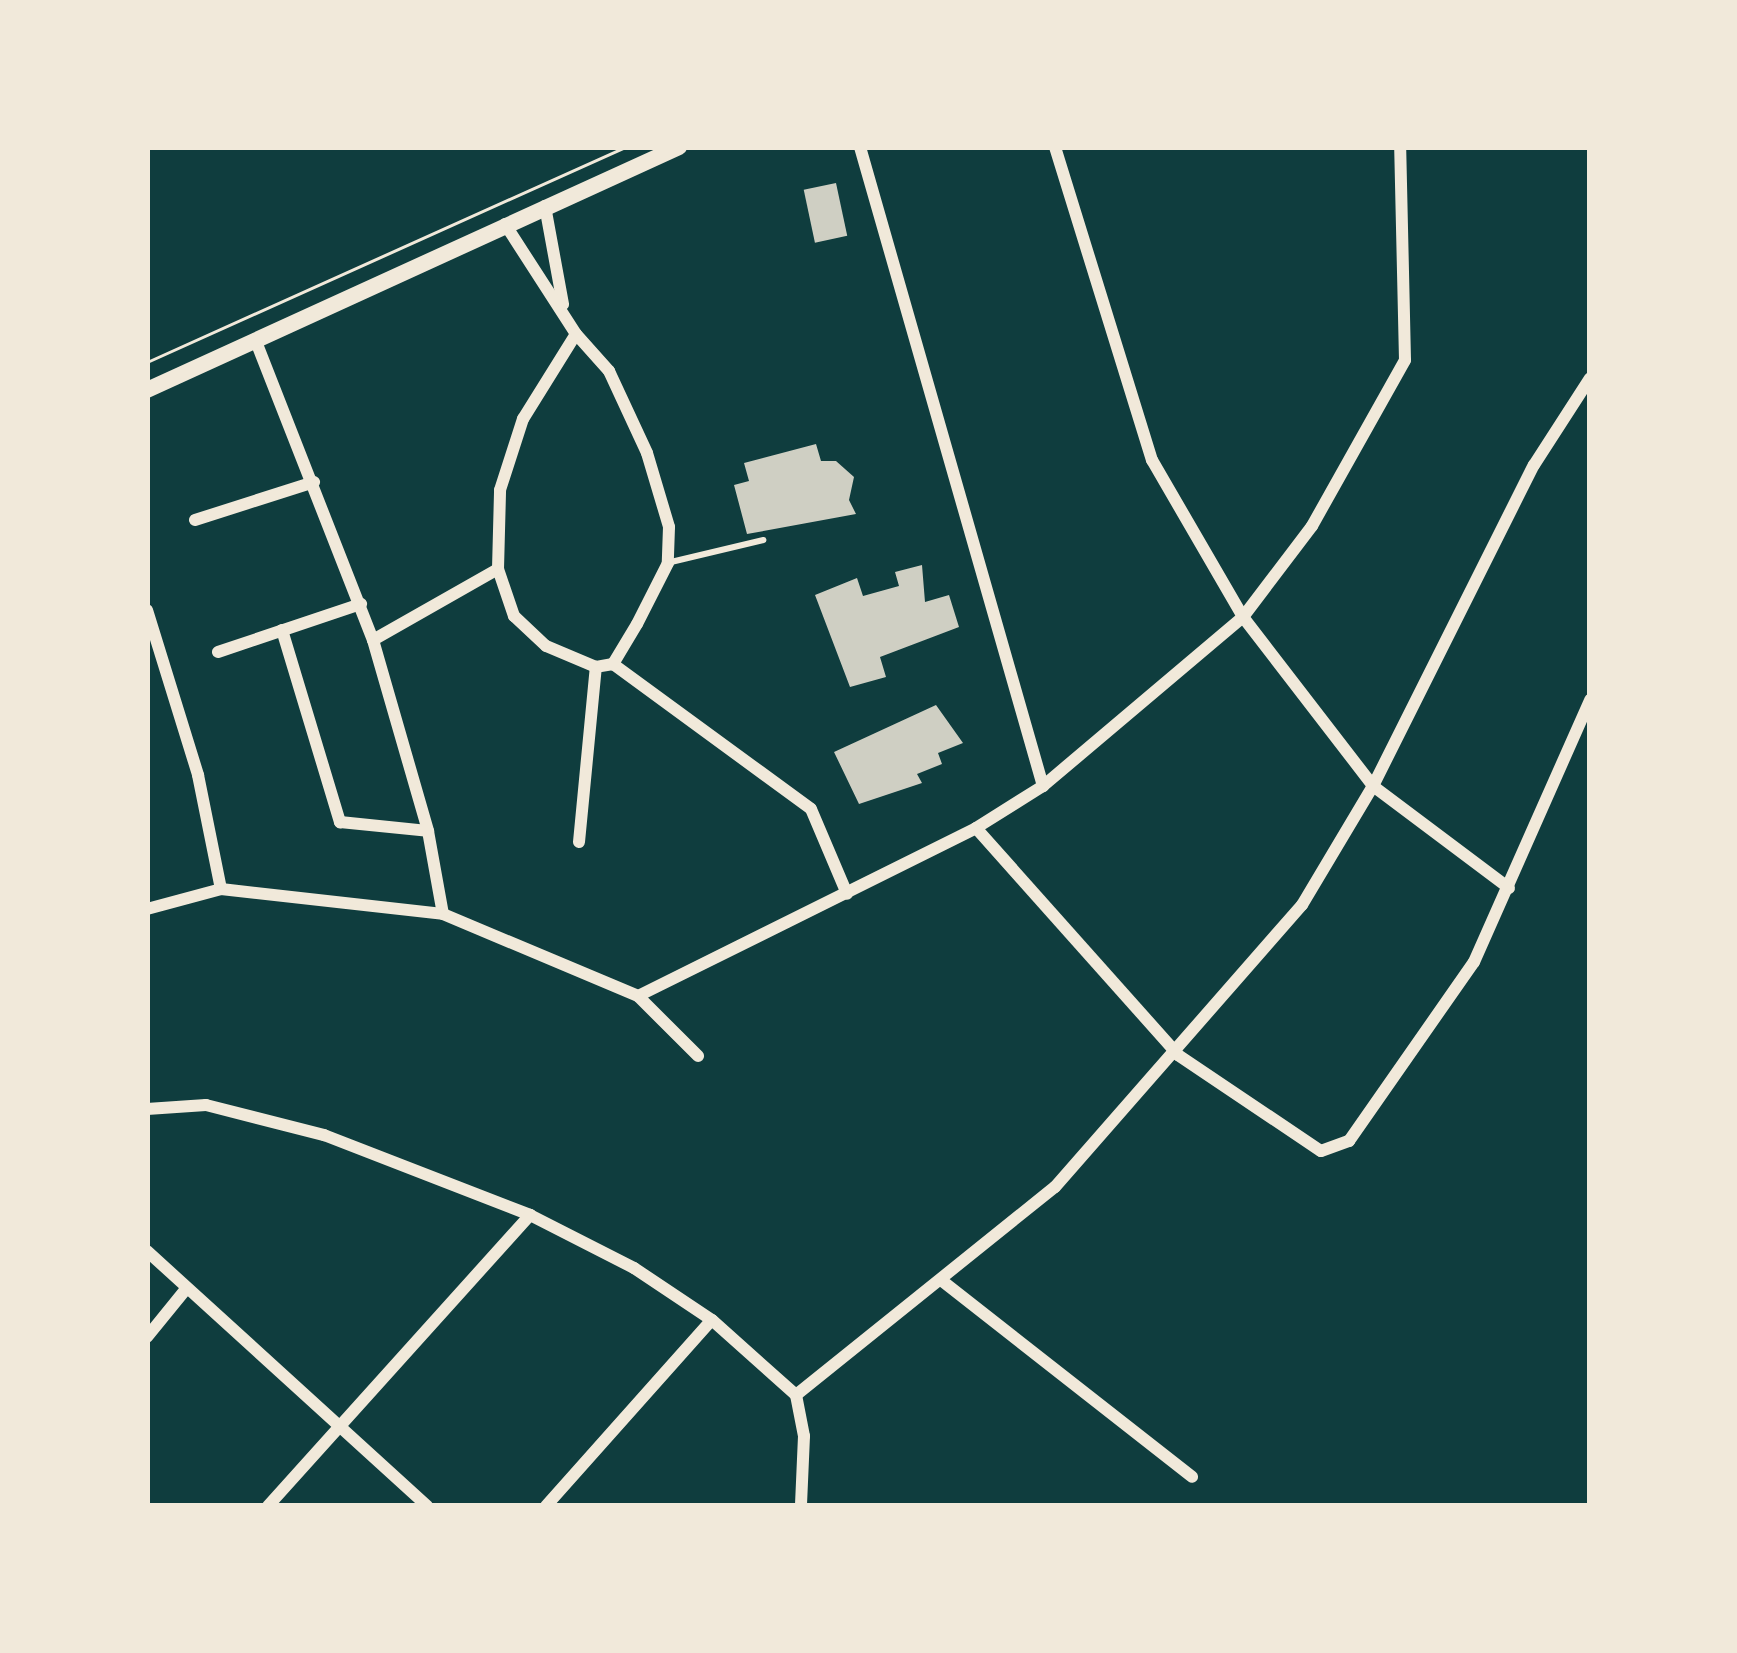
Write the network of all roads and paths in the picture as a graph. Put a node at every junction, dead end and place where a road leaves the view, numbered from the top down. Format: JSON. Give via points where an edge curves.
{"nodes":[{"id":1,"x":625,"y":147,"type":"edge"},
{"id":2,"x":679,"y":147,"type":"edge"},
{"id":3,"x":860,"y":147,"type":"edge"},
{"id":4,"x":1055,"y":147,"type":"edge"},
{"id":5,"x":1400,"y":147,"type":"edge"},
{"id":6,"x":545,"y":206,"type":"junction"},
{"id":7,"x":506,"y":224,"type":"junction"},
{"id":8,"x":563,"y":305,"type":"junction"},
{"id":9,"x":576,"y":334,"type":"junction"},
{"id":10,"x":255,"y":340,"type":"junction"},
{"id":11,"x":147,"y":362,"type":"edge"},
{"id":12,"x":1590,"y":378,"type":"edge"},
{"id":13,"x":147,"y":390,"type":"edge"},
{"id":14,"x":314,"y":482,"type":"junction"},
{"id":15,"x":195,"y":520,"type":"dead end"},
{"id":16,"x":764,"y":540,"type":"dead end"},
{"id":17,"x":668,"y":563,"type":"junction"},
{"id":18,"x":498,"y":569,"type":"junction"},
{"id":19,"x":361,"y":604,"type":"junction"},
{"id":20,"x":147,"y":610,"type":"edge"},
{"id":21,"x":1244,"y":617,"type":"junction"},
{"id":22,"x":282,"y":630,"type":"junction"},
{"id":23,"x":373,"y":640,"type":"junction"},
{"id":24,"x":218,"y":652,"type":"dead end"},
{"id":25,"x":613,"y":664,"type":"junction"},
{"id":26,"x":596,"y":667,"type":"junction"},
{"id":27,"x":1590,"y":700,"type":"edge"},
{"id":28,"x":1043,"y":786,"type":"junction"},
{"id":29,"x":1373,"y":786,"type":"junction"},
{"id":30,"x":976,"y":828,"type":"junction"},
{"id":31,"x":428,"y":831,"type":"junction"},
{"id":32,"x":580,"y":842,"type":"dead end"},
{"id":33,"x":1509,"y":888,"type":"junction"},
{"id":34,"x":221,"y":889,"type":"junction"},
{"id":35,"x":847,"y":894,"type":"junction"},
{"id":36,"x":147,"y":908,"type":"edge"},
{"id":37,"x":443,"y":914,"type":"junction"},
{"id":38,"x":638,"y":996,"type":"junction"},
{"id":39,"x":1178,"y":1055,"type":"junction"},
{"id":40,"x":698,"y":1056,"type":"dead end"},
{"id":41,"x":147,"y":1109,"type":"edge"},
{"id":42,"x":530,"y":1215,"type":"junction"},
{"id":43,"x":147,"y":1251,"type":"edge"},
{"id":44,"x":941,"y":1280,"type":"junction"},
{"id":45,"x":186,"y":1289,"type":"junction"},
{"id":46,"x":712,"y":1320,"type":"junction"},
{"id":47,"x":147,"y":1337,"type":"edge"},
{"id":48,"x":796,"y":1395,"type":"junction"},
{"id":49,"x":339,"y":1427,"type":"junction"},
{"id":50,"x":1192,"y":1478,"type":"dead end"},
{"id":51,"x":268,"y":1506,"type":"edge"},
{"id":52,"x":427,"y":1506,"type":"edge"},
{"id":53,"x":546,"y":1506,"type":"edge"},
{"id":54,"x":801,"y":1506,"type":"edge"}],
"edges":[{"from":1,"to":11,"type":"path"},
{"from":2,"to":6,"type":"street"},
{"from":3,"to":28,"type":"street"},
{"from":4,"to":21,"type":"street","via":[[1152,460]]},
{"from":5,"to":21,"type":"street","via":[[1405,360],[1312,526]]},
{"from":6,"to":7,"type":"street"},
{"from":6,"to":8,"type":"street"},
{"from":7,"to":8,"type":"street"},
{"from":7,"to":10,"type":"street"},
{"from":8,"to":9,"type":"street"},
{"from":9,"to":17,"type":"street","via":[[596,349],[647,453],[669,527]]},
{"from":9,"to":18,"type":"street","via":[[524,419],[500,490]]},
{"from":10,"to":13,"type":"street"},
{"from":10,"to":14,"type":"street"},
{"from":12,"to":29,"type":"street","via":[[1534,465]]},
{"from":14,"to":15,"type":"street"},
{"from":14,"to":19,"type":"street"},
{"from":16,"to":17,"type":"lane"},
{"from":17,"to":25,"type":"street"},
{"from":18,"to":23,"type":"street"},
{"from":18,"to":26,"type":"street","via":[[514,616],[547,646]]},
{"from":19,"to":22,"type":"street"},
{"from":19,"to":23,"type":"street"},
{"from":20,"to":34,"type":"street","via":[[198,775]]},
{"from":21,"to":28,"type":"street"},
{"from":21,"to":29,"type":"street"},
{"from":22,"to":24,"type":"street"},
{"from":22,"to":31,"type":"street","via":[[340,822]]},
{"from":23,"to":31,"type":"street"},
{"from":25,"to":26,"type":"street"},
{"from":25,"to":35,"type":"street","via":[[811,809]]},
{"from":26,"to":32,"type":"street"},
{"from":27,"to":33,"type":"street"},
{"from":28,"to":30,"type":"street"},
{"from":29,"to":33,"type":"street"},
{"from":29,"to":39,"type":"street","via":[[1302,905]]},
{"from":30,"to":35,"type":"street"},
{"from":30,"to":39,"type":"street"},
{"from":31,"to":37,"type":"street"},
{"from":33,"to":39,"type":"street","via":[[1474,962],[1349,1141],[1321,1150]]},
{"from":34,"to":36,"type":"street"},
{"from":34,"to":37,"type":"street"},
{"from":35,"to":38,"type":"street"},
{"from":37,"to":38,"type":"street"},
{"from":38,"to":40,"type":"street"},
{"from":39,"to":44,"type":"street","via":[[1055,1186]]},
{"from":41,"to":42,"type":"street","via":[[206,1105],[325,1136]]},
{"from":42,"to":46,"type":"street","via":[[634,1268]]},
{"from":42,"to":49,"type":"street"},
{"from":43,"to":45,"type":"street"},
{"from":44,"to":48,"type":"street"},
{"from":44,"to":50,"type":"street"},
{"from":45,"to":47,"type":"street"},
{"from":45,"to":49,"type":"street"},
{"from":46,"to":48,"type":"street"},
{"from":46,"to":53,"type":"street"},
{"from":48,"to":54,"type":"street","via":[[804,1436]]},
{"from":49,"to":51,"type":"street"},
{"from":49,"to":52,"type":"street"}]}
